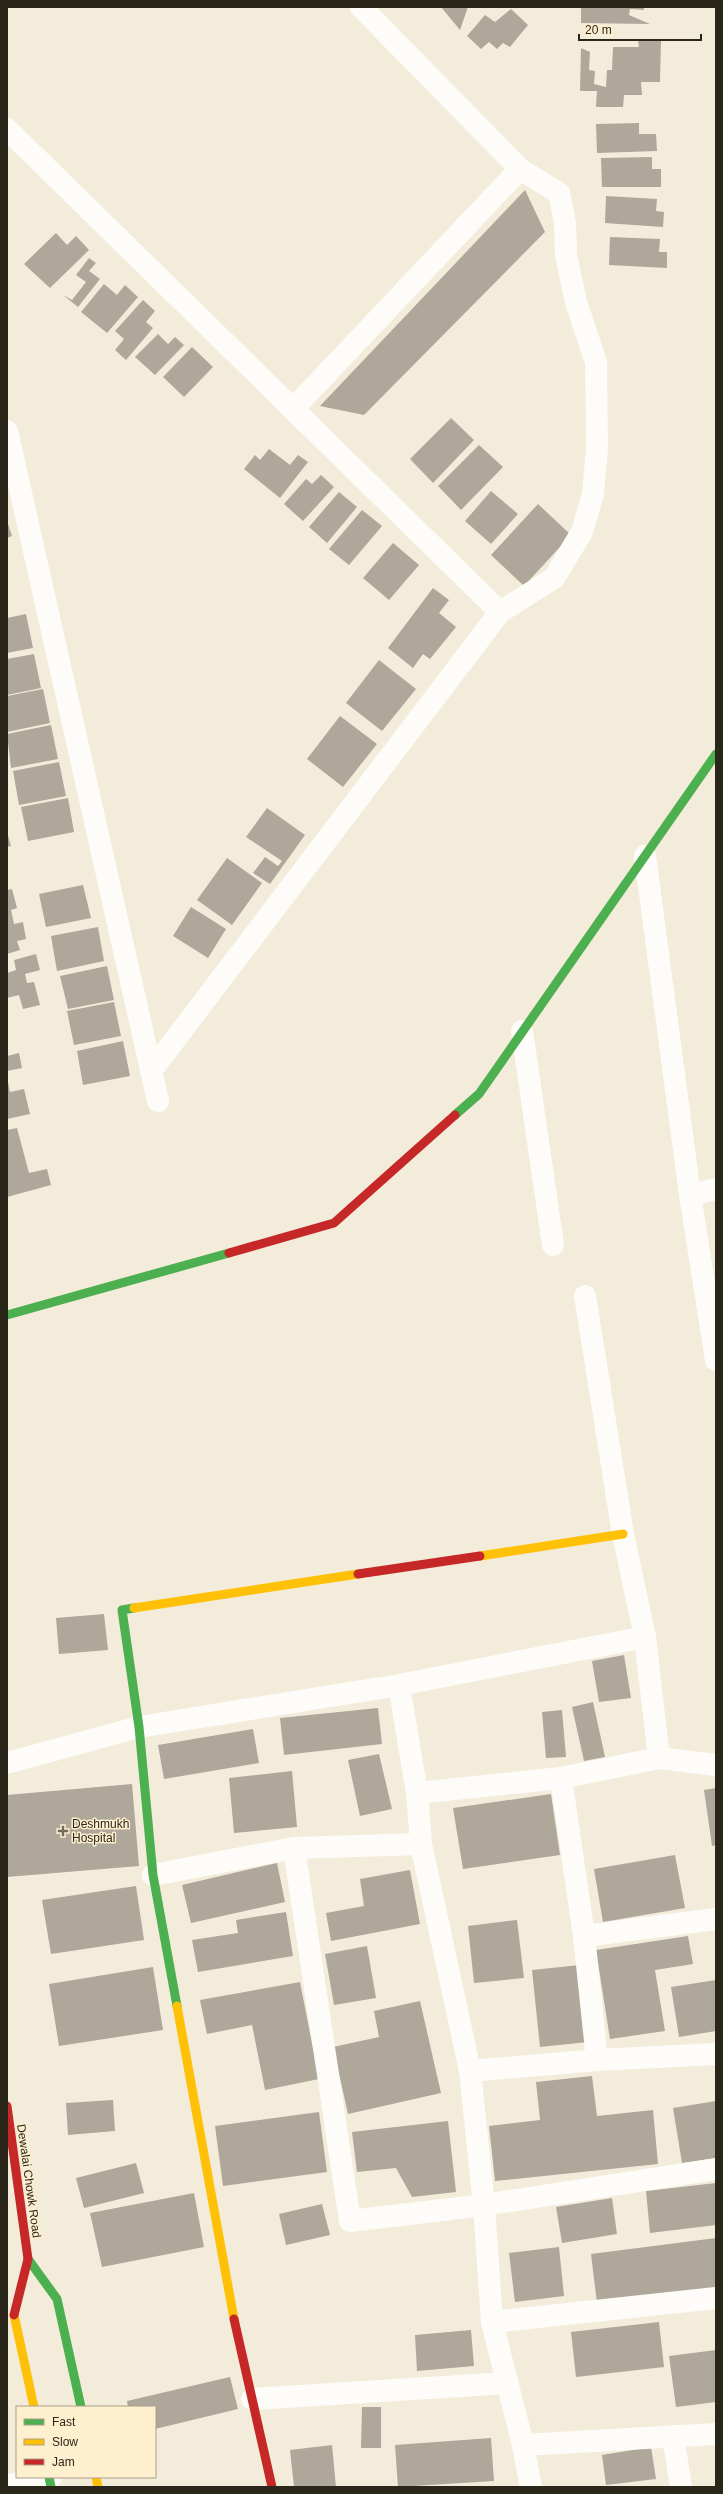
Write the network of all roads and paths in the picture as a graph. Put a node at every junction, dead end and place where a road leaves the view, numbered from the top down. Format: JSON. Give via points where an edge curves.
{"nodes":[{"id":1,"x":361,"y":7,"type":"edge"},
{"id":2,"x":7,"y":129,"type":"edge"},
{"id":3,"x":520,"y":169,"type":"junction"},
{"id":4,"x":293,"y":410,"type":"junction"},
{"id":5,"x":7,"y":431,"type":"edge"},
{"id":6,"x":500,"y":612,"type":"junction"},
{"id":7,"x":716,"y":754,"type":"edge"},
{"id":8,"x":645,"y":856,"type":"junction"},
{"id":9,"x":522,"y":1032,"type":"junction"},
{"id":10,"x":151,"y":1071,"type":"junction"},
{"id":11,"x":158,"y":1101,"type":"dead end"},
{"id":12,"x":716,"y":1189,"type":"edge"},
{"id":13,"x":690,"y":1195,"type":"junction"},
{"id":14,"x":553,"y":1245,"type":"dead end"},
{"id":15,"x":585,"y":1296,"type":"dead end"},
{"id":16,"x":712,"y":1306,"type":"edge"},
{"id":17,"x":7,"y":1315,"type":"edge"},
{"id":18,"x":716,"y":1360,"type":"edge"},
{"id":19,"x":623,"y":1534,"type":"junction"},
{"id":20,"x":645,"y":1636,"type":"junction"},
{"id":21,"x":399,"y":1685,"type":"junction"},
{"id":22,"x":139,"y":1727,"type":"junction"},
{"id":23,"x":659,"y":1758,"type":"junction"},
{"id":24,"x":7,"y":1763,"type":"edge"},
{"id":25,"x":716,"y":1765,"type":"edge"},
{"id":26,"x":561,"y":1778,"type":"junction"},
{"id":27,"x":418,"y":1793,"type":"junction"},
{"id":28,"x":421,"y":1844,"type":"junction"},
{"id":29,"x":294,"y":1848,"type":"junction"},
{"id":30,"x":153,"y":1875,"type":"junction"},
{"id":31,"x":716,"y":1919,"type":"edge"},
{"id":32,"x":584,"y":1936,"type":"junction"},
{"id":33,"x":716,"y":2054,"type":"edge"},
{"id":34,"x":597,"y":2060,"type":"junction"},
{"id":35,"x":470,"y":2071,"type":"junction"},
{"id":36,"x":7,"y":2106,"type":"edge"},
{"id":37,"x":716,"y":2169,"type":"edge"},
{"id":38,"x":13,"y":2199,"type":"edge"},
{"id":39,"x":484,"y":2205,"type":"junction"},
{"id":40,"x":28,"y":2259,"type":"junction"},
{"id":41,"x":716,"y":2298,"type":"edge"},
{"id":42,"x":492,"y":2322,"type":"junction"},
{"id":43,"x":508,"y":2383,"type":"junction"},
{"id":44,"x":252,"y":2399,"type":"junction"},
{"id":45,"x":34,"y":2406,"type":"edge"},
{"id":46,"x":81,"y":2406,"type":"edge"},
{"id":47,"x":716,"y":2434,"type":"edge"},
{"id":48,"x":673,"y":2436,"type":"junction"},
{"id":49,"x":523,"y":2444,"type":"junction"},
{"id":50,"x":50,"y":2481,"type":"edge"},
{"id":51,"x":7,"y":2485,"type":"edge"},
{"id":52,"x":272,"y":2487,"type":"edge"},
{"id":53,"x":531,"y":2487,"type":"edge"},
{"id":54,"x":681,"y":2487,"type":"edge"}],
"edges":[{"from":1,"to":3,"type":"street"},
{"from":2,"to":4,"type":"street"},
{"from":3,"to":4,"type":"street"},
{"from":3,"to":6,"type":"street","via":[[559,193],[565,223],[566,255],[576,302],[596,362],[597,448],[593,494],[582,532],[572,551],[554,578]]},
{"from":4,"to":6,"type":"street"},
{"from":5,"to":10,"type":"street"},
{"from":6,"to":10,"type":"street"},
{"from":7,"to":8,"type":"street"},
{"from":8,"to":9,"type":"street"},
{"from":8,"to":13,"type":"street"},
{"from":9,"to":14,"type":"street"},
{"from":9,"to":17,"type":"street","via":[[479,1094],[334,1223]]},
{"from":10,"to":11,"type":"street"},
{"from":12,"to":13,"type":"street"},
{"from":13,"to":16,"type":"street"},
{"from":15,"to":19,"type":"street"},
{"from":16,"to":18,"type":"street"},
{"from":19,"to":20,"type":"street"},
{"from":19,"to":22,"type":"street","via":[[122,1610]]},
{"from":20,"to":21,"type":"street"},
{"from":20,"to":23,"type":"street"},
{"from":21,"to":22,"type":"street"},
{"from":21,"to":27,"type":"street"},
{"from":22,"to":24,"type":"street"},
{"from":22,"to":30,"type":"street"},
{"from":23,"to":25,"type":"street"},
{"from":23,"to":26,"type":"street"},
{"from":26,"to":27,"type":"street"},
{"from":26,"to":32,"type":"street"},
{"from":27,"to":28,"type":"street"},
{"from":28,"to":29,"type":"street"},
{"from":28,"to":35,"type":"street"},
{"from":29,"to":30,"type":"street"},
{"from":29,"to":39,"type":"street","via":[[350,2220]]},
{"from":30,"to":44,"type":"street","via":[[225,2276]]},
{"from":31,"to":32,"type":"street"},
{"from":32,"to":34,"type":"street"},
{"from":33,"to":34,"type":"street"},
{"from":34,"to":35,"type":"street"},
{"from":35,"to":39,"type":"street"},
{"from":36,"to":38,"type":"street","name":"Dewalai Chowk Road"},
{"from":37,"to":39,"type":"street"},
{"from":38,"to":40,"type":"street","name":"Dewalai Chowk Road"},
{"from":39,"to":42,"type":"street"},
{"from":40,"to":45,"type":"street","name":"Dewalai Chowk Road","via":[[13,2312]]},
{"from":40,"to":46,"type":"street","name":"Dewalai Chowk Road","via":[[57,2299]]},
{"from":41,"to":42,"type":"street"},
{"from":42,"to":43,"type":"street"},
{"from":43,"to":44,"type":"street"},
{"from":43,"to":49,"type":"street"},
{"from":44,"to":52,"type":"street"},
{"from":47,"to":48,"type":"street"},
{"from":48,"to":49,"type":"street"},
{"from":48,"to":54,"type":"street"},
{"from":49,"to":53,"type":"street"},
{"from":50,"to":51,"type":"street"}]}
